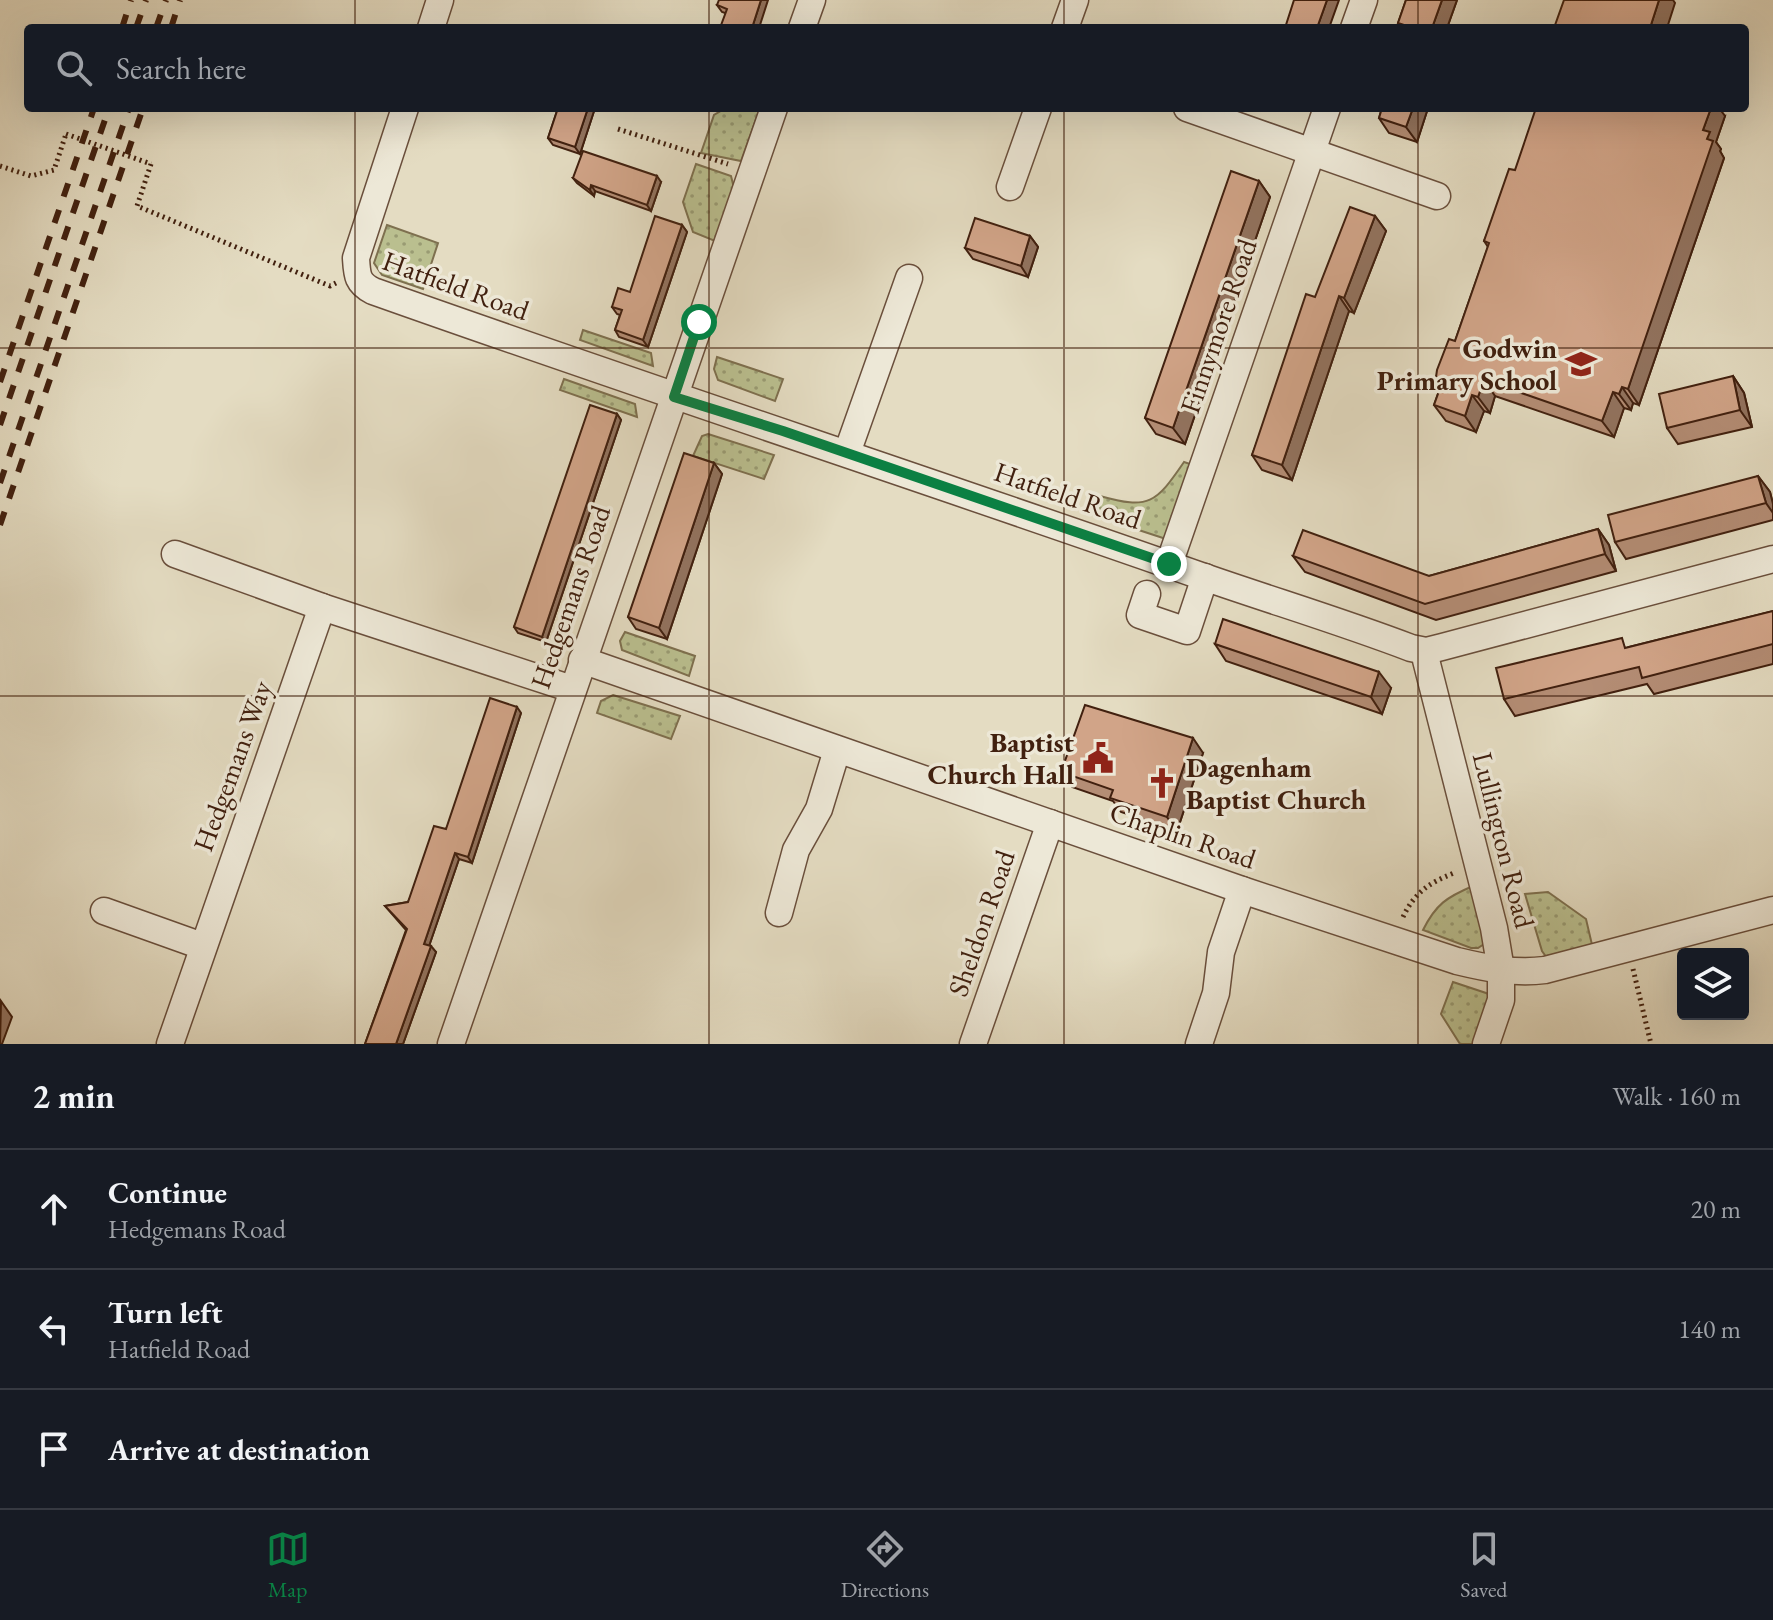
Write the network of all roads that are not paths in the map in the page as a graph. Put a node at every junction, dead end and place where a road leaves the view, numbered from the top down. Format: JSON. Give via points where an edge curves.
{"nodes":[{"id":1,"x":440,"y":0,"type":"edge"},
{"id":2,"x":812,"y":0,"type":"edge"},
{"id":3,"x":1075,"y":0,"type":"edge"},
{"id":4,"x":1364,"y":0,"type":"edge"},
{"id":5,"x":432,"y":24,"type":"edge"},
{"id":6,"x":803,"y":24,"type":"edge"},
{"id":7,"x":1066,"y":24,"type":"edge"},
{"id":8,"x":1355,"y":24,"type":"edge"},
{"id":9,"x":404,"y":112,"type":"edge"},
{"id":10,"x":773,"y":112,"type":"edge"},
{"id":11,"x":1037,"y":112,"type":"edge"},
{"id":12,"x":1198,"y":112,"type":"edge"},
{"id":13,"x":1326,"y":112,"type":"edge"},
{"id":14,"x":1312,"y":152,"type":"junction"},
{"id":15,"x":1010,"y":187,"type":"dead end"},
{"id":16,"x":1437,"y":196,"type":"dead end"},
{"id":17,"x":909,"y":278,"type":"dead end"},
{"id":18,"x":674,"y":397,"type":"junction"},
{"id":19,"x":847,"y":453,"type":"junction"},
{"id":20,"x":175,"y":554,"type":"dead end"},
{"id":21,"x":1773,"y":559,"type":"edge"},
{"id":22,"x":1169,"y":564,"type":"junction"},
{"id":23,"x":1205,"y":577,"type":"junction"},
{"id":24,"x":1147,"y":594,"type":"dead end"},
{"id":25,"x":322,"y":607,"type":"junction"},
{"id":26,"x":1426,"y":651,"type":"junction"},
{"id":27,"x":582,"y":660,"type":"junction"},
{"id":28,"x":572,"y":689,"type":"junction"},
{"id":29,"x":837,"y":750,"type":"junction"},
{"id":30,"x":1050,"y":823,"type":"junction"},
{"id":31,"x":1242,"y":890,"type":"junction"},
{"id":32,"x":1773,"y":910,"type":"edge"},
{"id":33,"x":104,"y":911,"type":"dead end"},
{"id":34,"x":779,"y":913,"type":"dead end"},
{"id":35,"x":202,"y":946,"type":"junction"},
{"id":36,"x":1501,"y":970,"type":"junction"},
{"id":37,"x":170,"y":1044,"type":"edge"},
{"id":38,"x":451,"y":1044,"type":"edge"},
{"id":39,"x":973,"y":1044,"type":"edge"},
{"id":40,"x":1199,"y":1044,"type":"edge"},
{"id":41,"x":1486,"y":1044,"type":"edge"}],
"edges":[{"from":1,"to":5,"type":"street"},
{"from":2,"to":6,"type":"street"},
{"from":3,"to":7,"type":"street"},
{"from":4,"to":8,"type":"street"},
{"from":9,"to":18,"type":"street","name":"Hatfield Road","via":[[356,258],[361,285]]},
{"from":10,"to":18,"type":"street","name":"Hedgemans Road"},
{"from":11,"to":15,"type":"street"},
{"from":12,"to":14,"type":"street"},
{"from":13,"to":14,"type":"street","name":"Finnymore Road"},
{"from":14,"to":16,"type":"street"},
{"from":14,"to":22,"type":"street","name":"Finnymore Road"},
{"from":17,"to":19,"type":"street"},
{"from":18,"to":19,"type":"street","name":"Hatfield Road"},
{"from":18,"to":27,"type":"street","name":"Hedgemans Road"},
{"from":19,"to":22,"type":"street","name":"Hatfield Road"},
{"from":20,"to":25,"type":"street"},
{"from":21,"to":26,"type":"street"},
{"from":22,"to":23,"type":"street","name":"Hatfield Road"},
{"from":23,"to":24,"type":"street","via":[[1187,631],[1140,615]]},
{"from":23,"to":26,"type":"street","name":"Hatfield Road"},
{"from":25,"to":28,"type":"street"},
{"from":25,"to":35,"type":"street","name":"Hedgemans Way"},
{"from":26,"to":36,"type":"street","name":"Lullington Road"},
{"from":27,"to":28,"type":"street","name":"Hedgemans Road"},
{"from":27,"to":29,"type":"street","name":"Chaplin Road"},
{"from":28,"to":38,"type":"street","name":"Hedgemans Road"},
{"from":29,"to":30,"type":"street","name":"Chaplin Road"},
{"from":29,"to":34,"type":"street","via":[[819,809],[796,850]]},
{"from":30,"to":31,"type":"street","name":"Chaplin Road"},
{"from":30,"to":39,"type":"street","name":"Sheldon Road"},
{"from":31,"to":36,"type":"street","name":"Chaplin Road","via":[[1457,961]]},
{"from":31,"to":40,"type":"street"},
{"from":32,"to":36,"type":"street","name":"Chaplin Road","via":[[1545,970]]},
{"from":33,"to":35,"type":"street"},
{"from":35,"to":37,"type":"street","name":"Hedgemans Way"},
{"from":36,"to":41,"type":"street","name":"Lullington Road","via":[[1501,1000]]}]}
